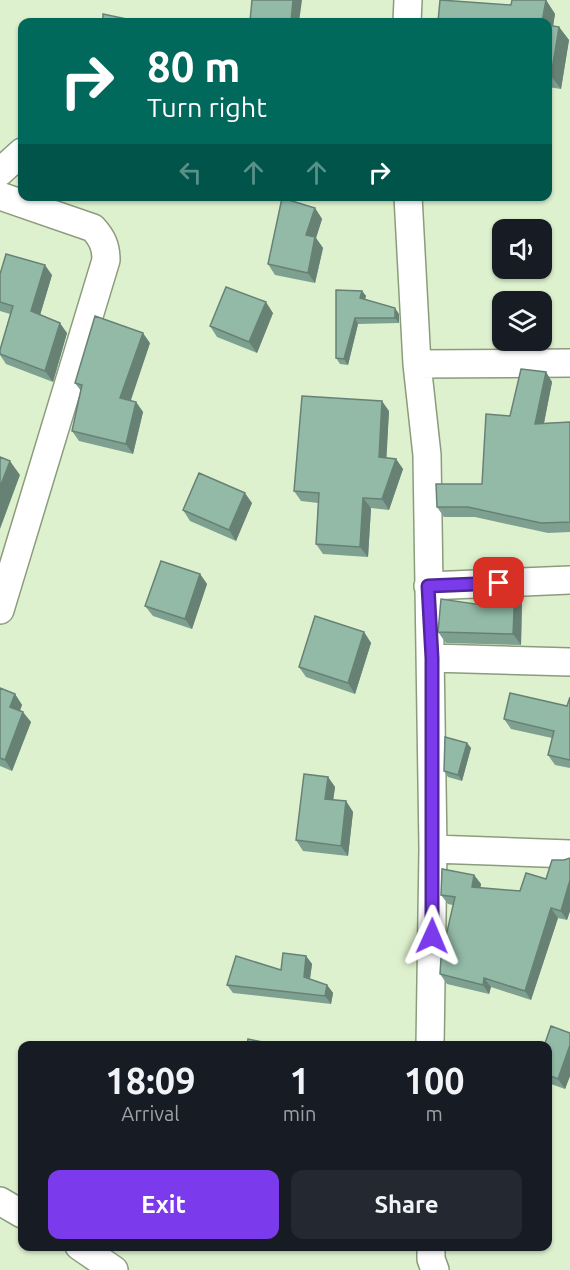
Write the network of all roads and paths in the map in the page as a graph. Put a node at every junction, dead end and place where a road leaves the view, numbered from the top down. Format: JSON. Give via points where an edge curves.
{"nodes":[{"id":1,"x":408,"y":0,"type":"edge"},
{"id":2,"x":407,"y":18,"type":"edge"},
{"id":3,"x":18,"y":156,"type":"edge"},
{"id":4,"x":0,"y":172,"type":"edge"},
{"id":5,"x":0,"y":196,"type":"edge"},
{"id":6,"x":408,"y":201,"type":"edge"},
{"id":7,"x":570,"y":363,"type":"edge"},
{"id":8,"x":417,"y":364,"type":"junction"},
{"id":9,"x":570,"y":580,"type":"edge"},
{"id":10,"x":428,"y":586,"type":"junction"},
{"id":11,"x":0,"y":610,"type":"edge"},
{"id":12,"x":432,"y":658,"type":"junction"},
{"id":13,"x":570,"y":662,"type":"edge"},
{"id":14,"x":433,"y":849,"type":"junction"},
{"id":15,"x":570,"y":855,"type":"edge"},
{"id":16,"x":430,"y":1041,"type":"edge"},
{"id":17,"x":0,"y":1202,"type":"edge"},
{"id":18,"x":18,"y":1212,"type":"edge"},
{"id":19,"x":86,"y":1251,"type":"edge"},
{"id":20,"x":431,"y":1251,"type":"edge"},
{"id":21,"x":114,"y":1270,"type":"edge"},
{"id":22,"x":435,"y":1270,"type":"edge"}],
"edges":[{"from":1,"to":2,"type":"street"},
{"from":3,"to":4,"type":"street"},
{"from":5,"to":11,"type":"street","via":[[93,228],[106,252]]},
{"from":6,"to":8,"type":"street"},
{"from":7,"to":8,"type":"street"},
{"from":8,"to":10,"type":"street","via":[[428,455]]},
{"from":9,"to":10,"type":"street"},
{"from":10,"to":12,"type":"street"},
{"from":12,"to":13,"type":"street"},
{"from":12,"to":14,"type":"street"},
{"from":14,"to":15,"type":"street"},
{"from":14,"to":16,"type":"street"},
{"from":17,"to":18,"type":"street"},
{"from":19,"to":21,"type":"street"},
{"from":20,"to":22,"type":"street"}]}
